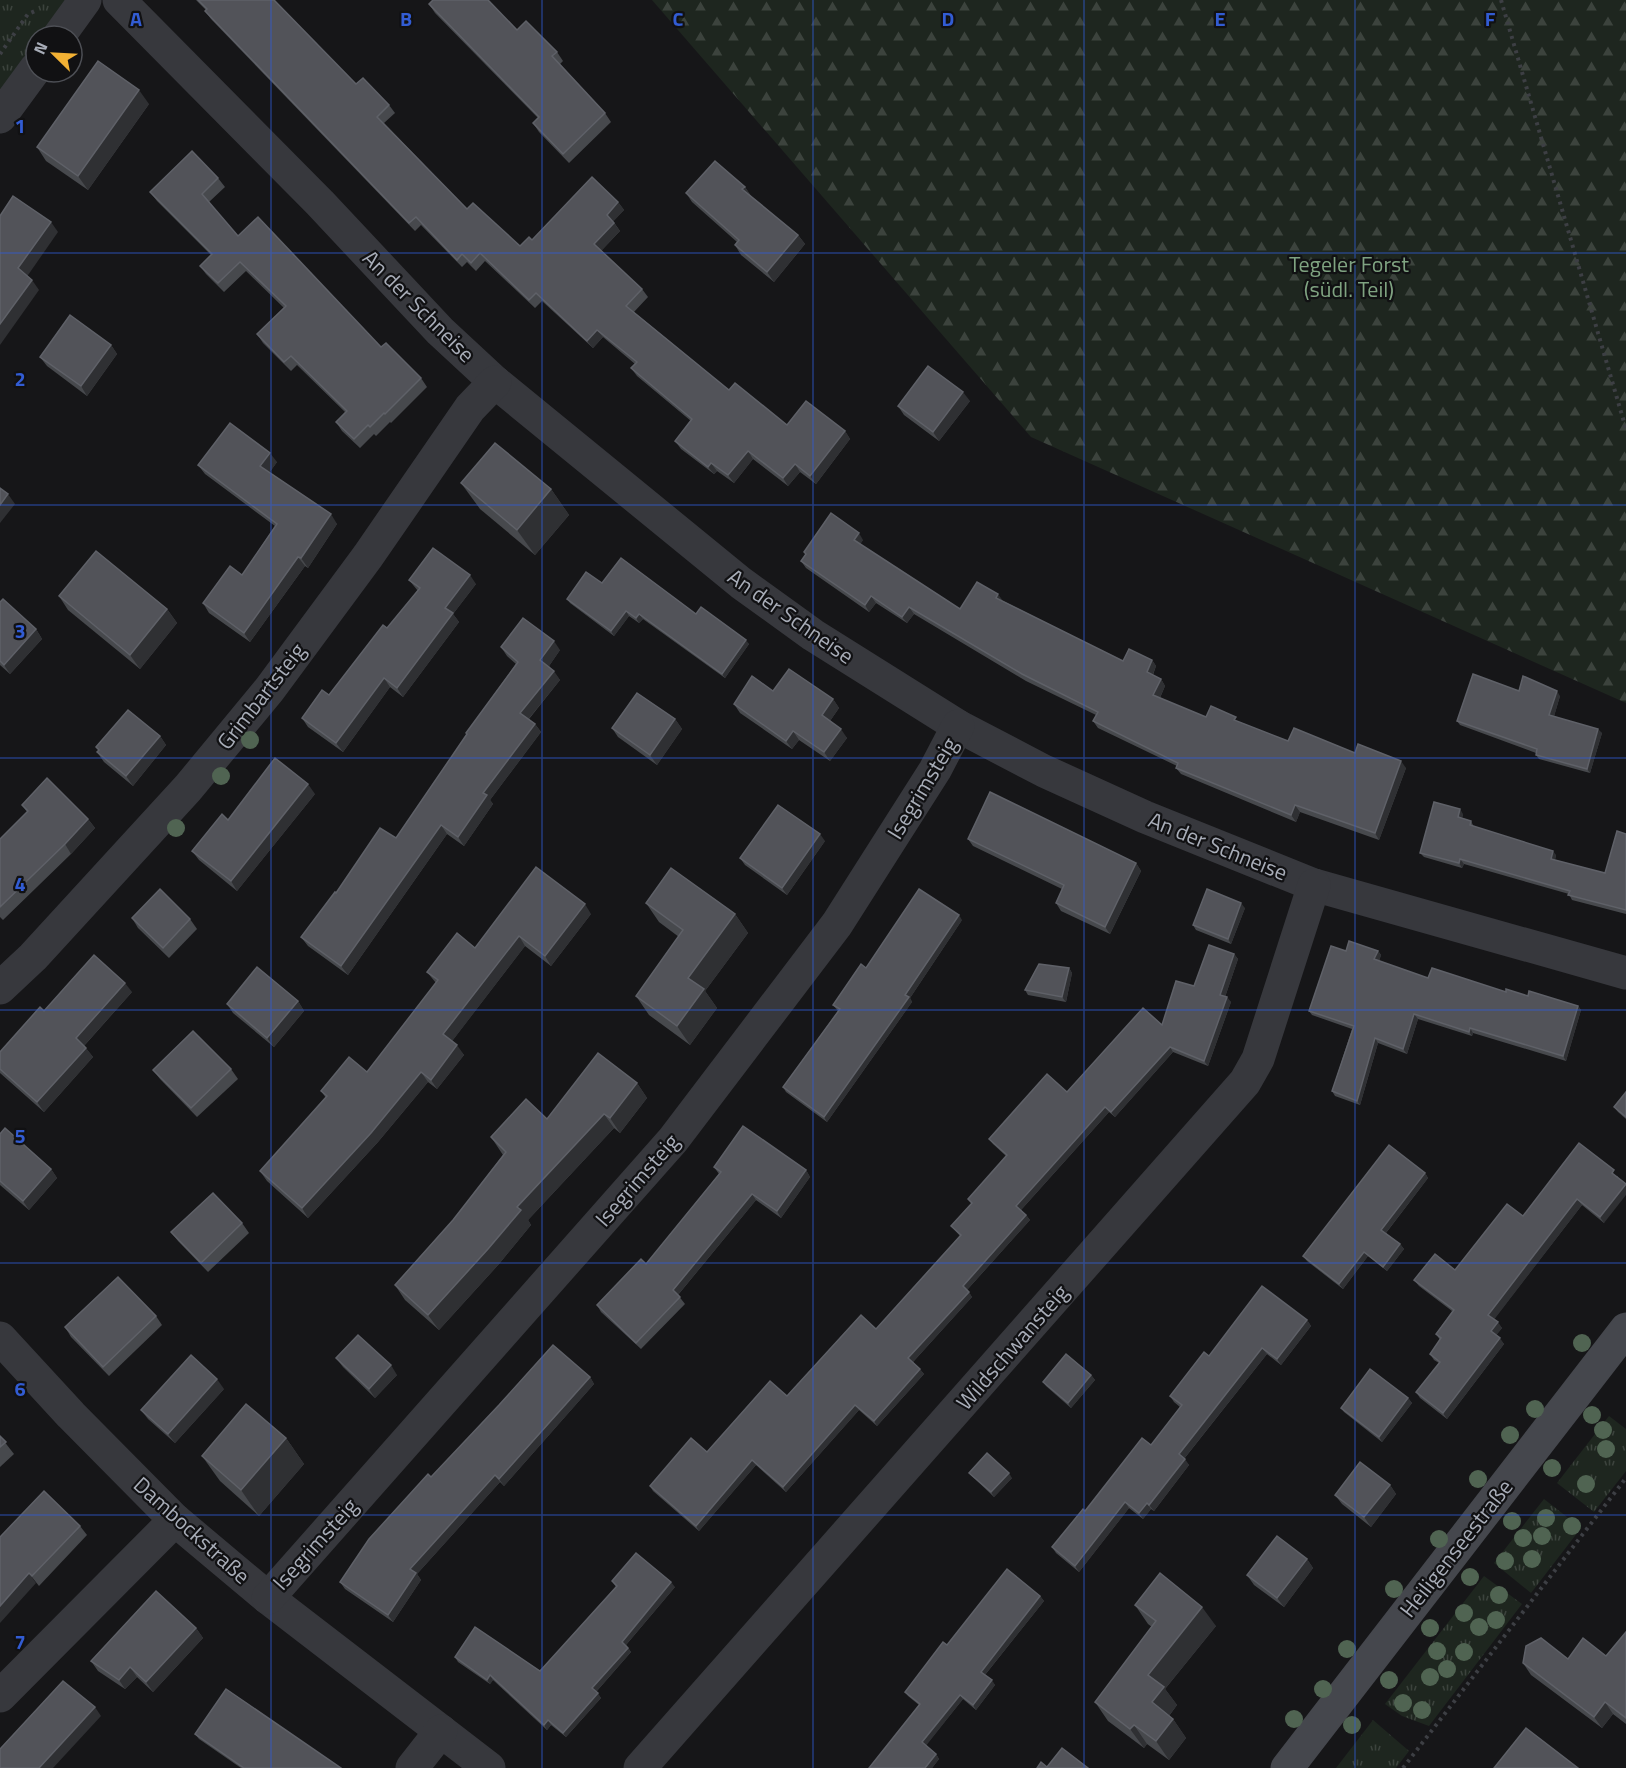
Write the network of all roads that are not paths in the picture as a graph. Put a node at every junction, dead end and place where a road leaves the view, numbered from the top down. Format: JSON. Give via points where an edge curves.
{"nodes":[{"id":1,"x":86,"y":0,"type":"edge"},
{"id":2,"x":119,"y":0,"type":"edge"},
{"id":3,"x":68,"y":24,"type":"edge"},
{"id":4,"x":24,"y":84,"type":"edge"},
{"id":5,"x":0,"y":117,"type":"edge"},
{"id":6,"x":495,"y":382,"type":"junction"},
{"id":7,"x":958,"y":726,"type":"junction"},
{"id":8,"x":1314,"y":885,"type":"junction"},
{"id":9,"x":1626,"y":973,"type":"edge"},
{"id":10,"x":0,"y":988,"type":"edge"},
{"id":11,"x":1626,"y":1329,"type":"edge"},
{"id":12,"x":0,"y":1338,"type":"edge"},
{"id":13,"x":175,"y":1520,"type":"junction"},
{"id":14,"x":268,"y":1598,"type":"junction"},
{"id":15,"x":0,"y":1696,"type":"edge"},
{"id":16,"x":441,"y":1731,"type":"junction"},
{"id":17,"x":412,"y":1768,"type":"edge"},
{"id":18,"x":489,"y":1768,"type":"edge"},
{"id":19,"x":640,"y":1768,"type":"edge"},
{"id":20,"x":1287,"y":1768,"type":"edge"}],
"edges":[{"from":1,"to":3,"type":"street"},
{"from":2,"to":6,"type":"street","name":"An der Schneise","via":[[440,331]]},
{"from":4,"to":5,"type":"street"},
{"from":6,"to":7,"type":"street","name":"An der Schneise","via":[[741,583],[813,635]]},
{"from":6,"to":10,"type":"street","name":"Grimbartsteig","via":[[470,408],[269,690],[180,797]]},
{"from":7,"to":8,"type":"street","name":"An der Schneise","via":[[1145,817]]},
{"from":7,"to":14,"type":"street","name":"Isegrimsteig","via":[[935,770],[837,924],[673,1140]]},
{"from":8,"to":9,"type":"street","name":"An der Schneise"},
{"from":8,"to":19,"type":"street","name":"Wildschwansteig","via":[[1258,1059],[1245,1082]]},
{"from":11,"to":20,"type":"main road","name":"Heiligenseestraße"},
{"from":12,"to":13,"type":"street","name":"Dambockstraße"},
{"from":13,"to":14,"type":"street","name":"Dambockstraße"},
{"from":13,"to":15,"type":"street"},
{"from":14,"to":16,"type":"street","name":"Dambockstraße"},
{"from":16,"to":17,"type":"street"},
{"from":16,"to":18,"type":"street","name":"Dambockstraße"}]}
